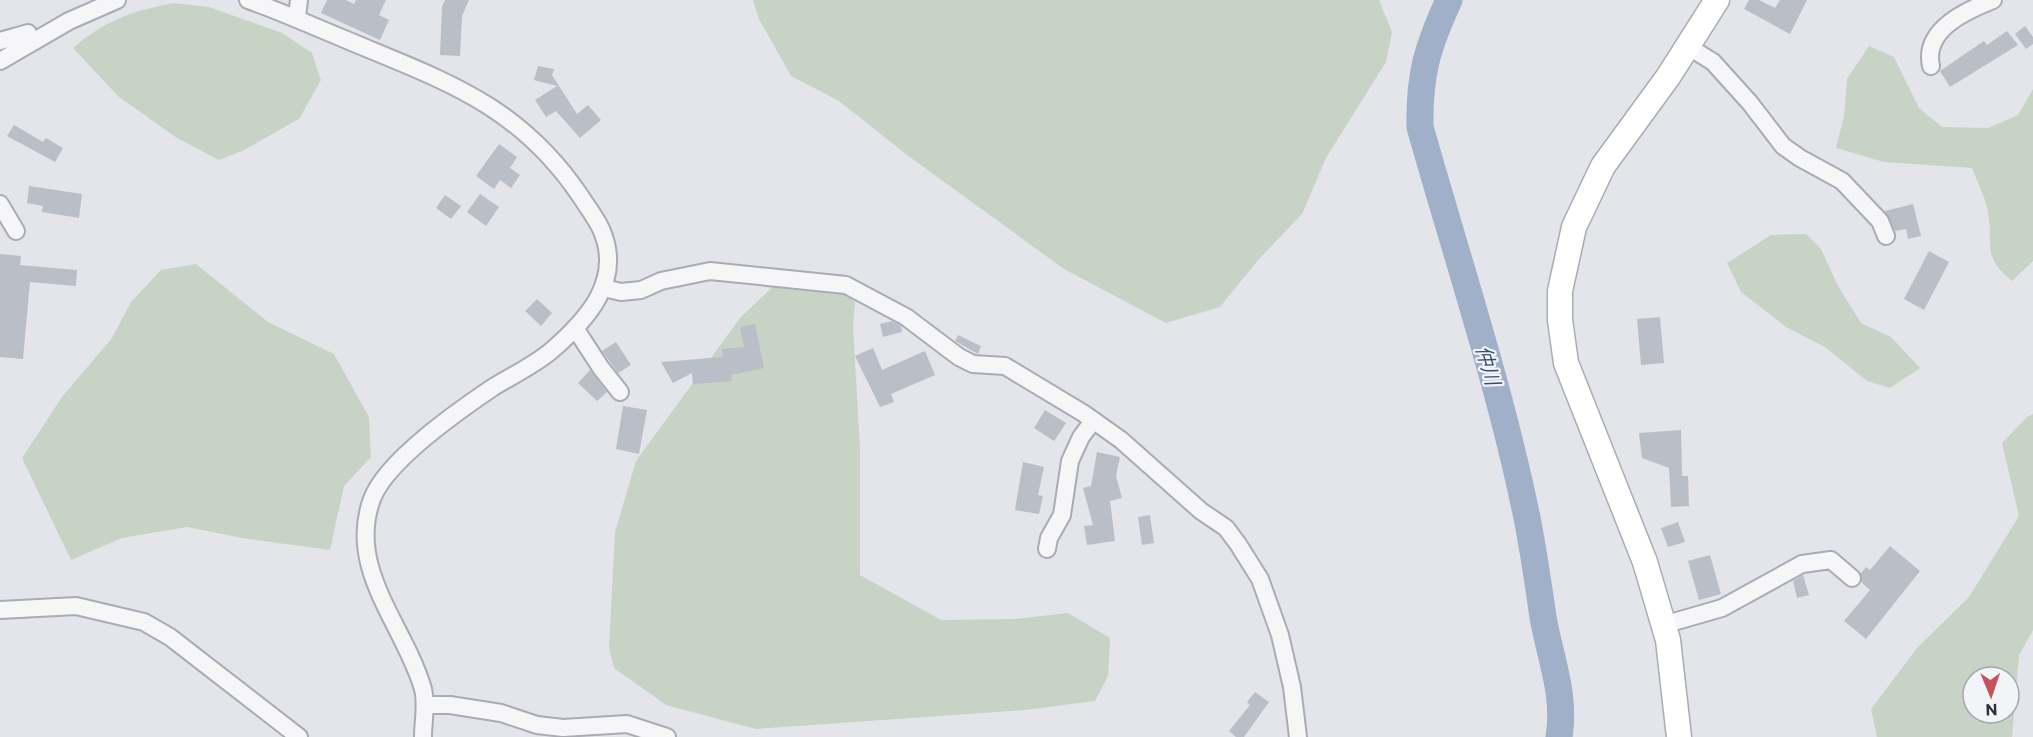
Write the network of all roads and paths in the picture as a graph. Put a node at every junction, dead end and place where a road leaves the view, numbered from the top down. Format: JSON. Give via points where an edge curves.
{"nodes":[{"id":1,"x":117,"y":0,"type":"edge"},
{"id":2,"x":248,"y":0,"type":"edge"},
{"id":3,"x":299,"y":0,"type":"edge"},
{"id":4,"x":1717,"y":0,"type":"edge"},
{"id":5,"x":1993,"y":0,"type":"edge"},
{"id":6,"x":297,"y":17,"type":"junction"},
{"id":7,"x":28,"y":33,"type":"dead end"},
{"id":8,"x":0,"y":41,"type":"edge"},
{"id":9,"x":1689,"y":47,"type":"junction"},
{"id":10,"x":0,"y":61,"type":"edge"},
{"id":11,"x":1931,"y":66,"type":"dead end"},
{"id":12,"x":0,"y":204,"type":"edge"},
{"id":13,"x":16,"y":231,"type":"dead end"},
{"id":14,"x":1886,"y":236,"type":"dead end"},
{"id":15,"x":604,"y":288,"type":"junction"},
{"id":16,"x":575,"y":328,"type":"junction"},
{"id":17,"x":620,"y":392,"type":"dead end"},
{"id":18,"x":1093,"y":421,"type":"junction"},
{"id":19,"x":1047,"y":549,"type":"dead end"},
{"id":20,"x":1852,"y":578,"type":"dead end"},
{"id":21,"x":0,"y":610,"type":"edge"},
{"id":22,"x":1663,"y":625,"type":"junction"},
{"id":23,"x":424,"y":705,"type":"junction"},
{"id":24,"x":299,"y":737,"type":"edge"},
{"id":25,"x":423,"y":737,"type":"edge"},
{"id":26,"x":666,"y":737,"type":"edge"},
{"id":27,"x":1298,"y":737,"type":"edge"},
{"id":28,"x":1679,"y":737,"type":"edge"}],
"edges":[{"from":1,"to":10,"type":"street","via":[[60,26]]},
{"from":2,"to":6,"type":"street"},
{"from":3,"to":6,"type":"street"},
{"from":4,"to":9,"type":"street"},
{"from":5,"to":11,"type":"street","via":[[1963,14],[1935,37],[1930,49]]},
{"from":6,"to":15,"type":"street","via":[[466,91],[504,116],[541,148],[602,230],[607,256]]},
{"from":7,"to":8,"type":"street"},
{"from":9,"to":14,"type":"street","via":[[1713,62],[1783,146],[1842,181],[1880,221]]},
{"from":9,"to":22,"type":"street","via":[[1604,166],[1574,227],[1560,291],[1566,363],[1644,562]]},
{"from":12,"to":13,"type":"street"},
{"from":15,"to":16,"type":"street","via":[[591,313]]},
{"from":15,"to":18,"type":"street","via":[[621,292],[641,290],[661,281],[710,271],[846,285],[906,317],[959,357],[973,364],[1005,366]]},
{"from":16,"to":17,"type":"street"},
{"from":16,"to":23,"type":"street","via":[[549,353],[491,389],[399,460],[373,497],[366,548],[372,578],[412,657]]},
{"from":18,"to":19,"type":"street","via":[[1070,461],[1062,515]]},
{"from":18,"to":27,"type":"street","via":[[1226,528],[1238,544],[1260,579],[1280,636]]},
{"from":20,"to":22,"type":"street","via":[[1831,560],[1802,564],[1722,608]]},
{"from":21,"to":24,"type":"street","via":[[76,606],[144,622],[170,637]]},
{"from":22,"to":28,"type":"street"},
{"from":23,"to":25,"type":"street"},
{"from":23,"to":26,"type":"street","via":[[501,713],[537,725],[563,728],[627,724]]}]}
